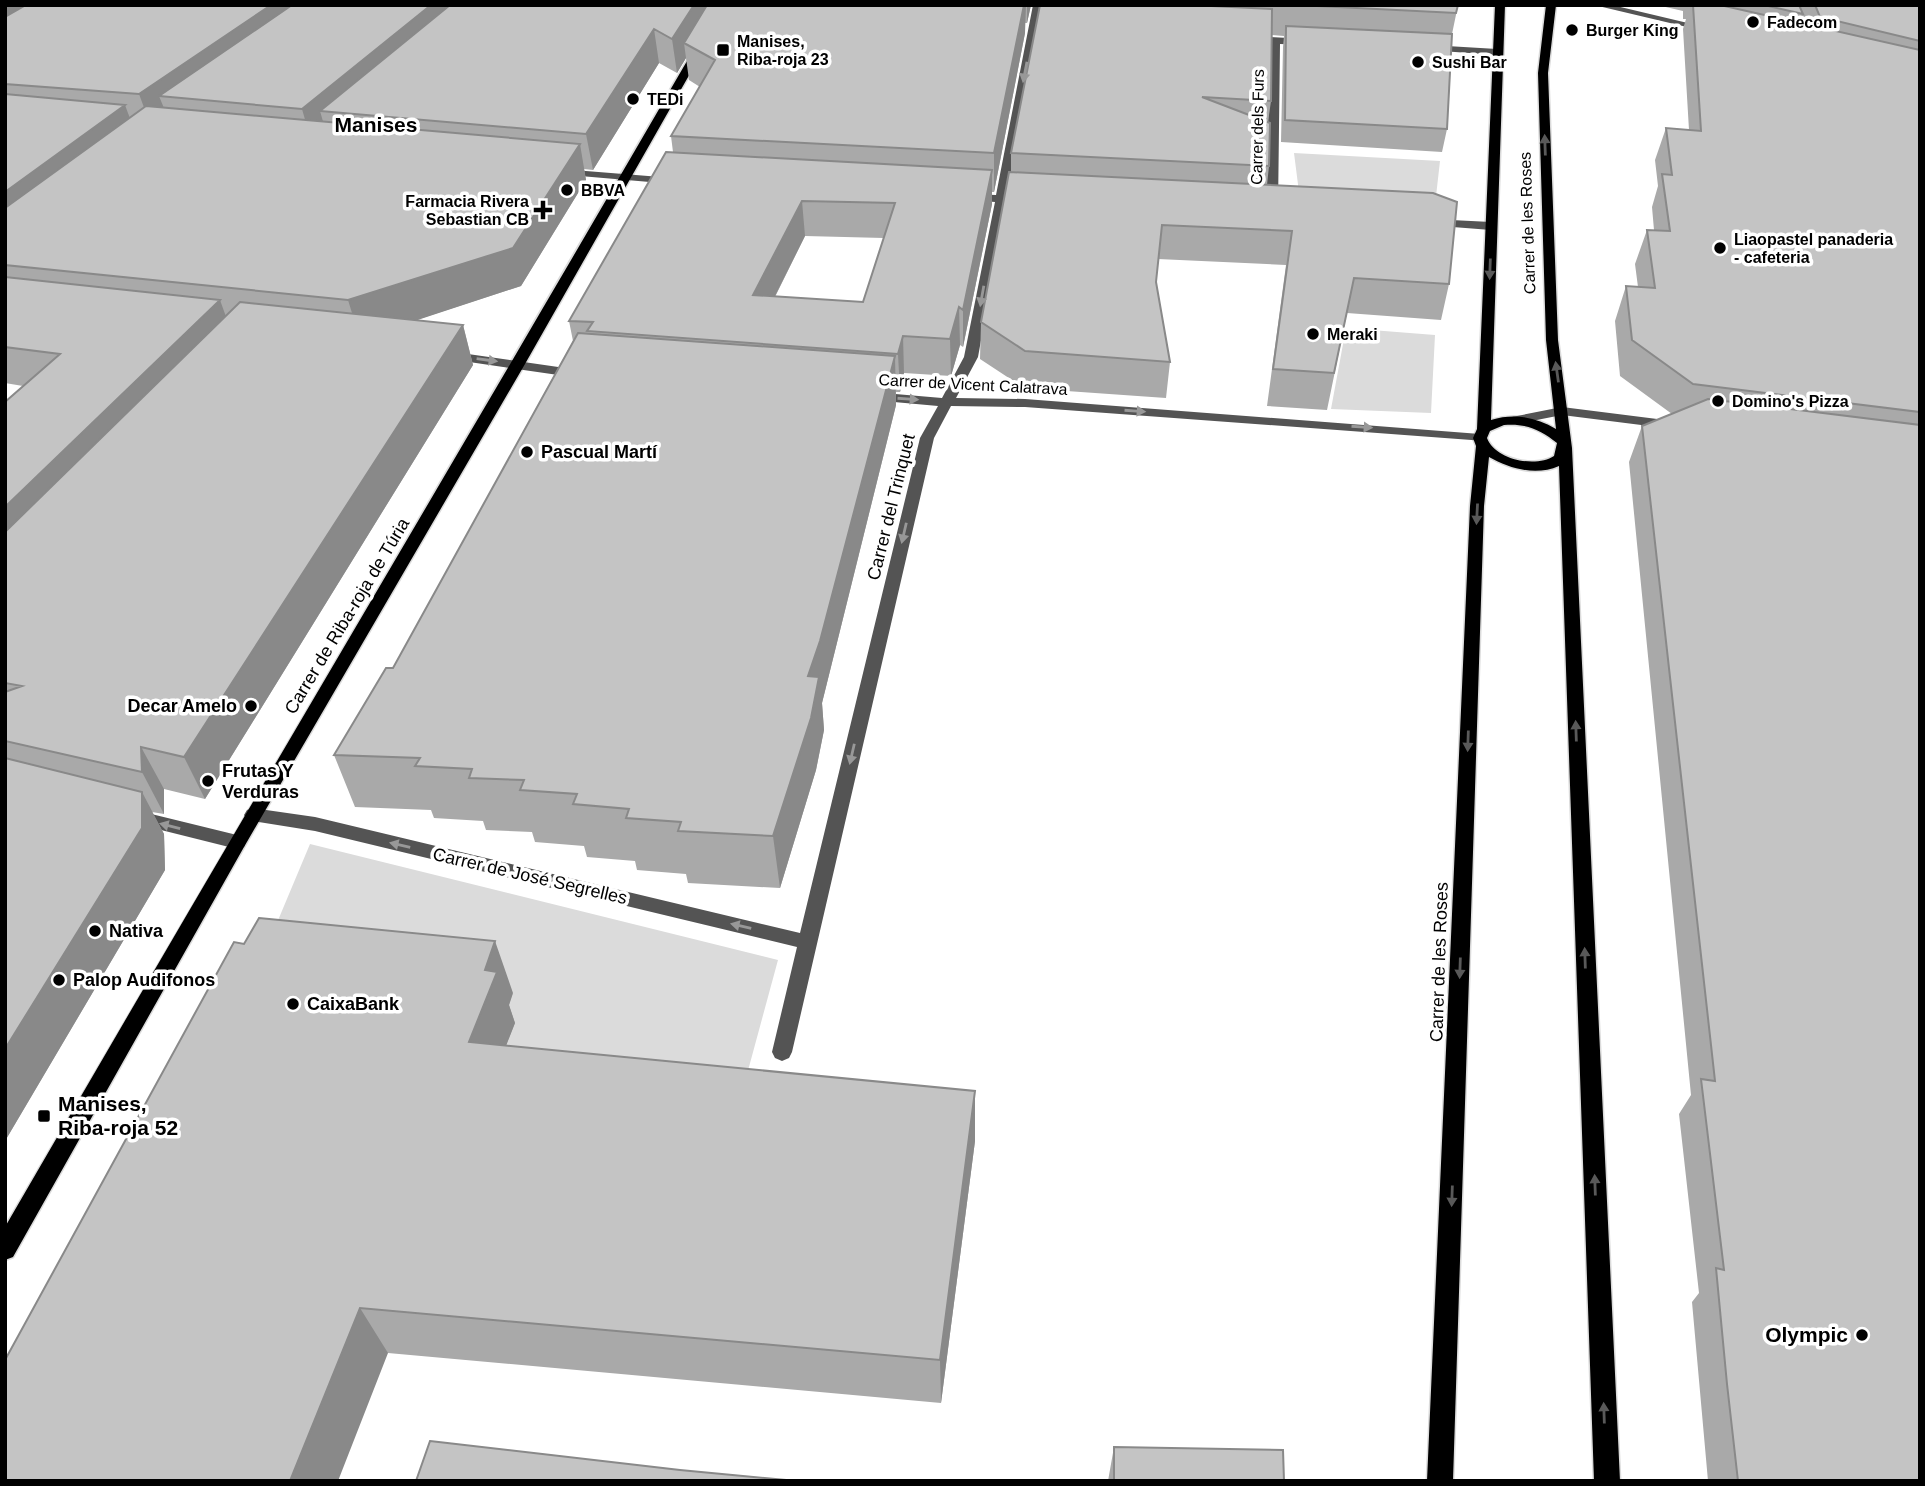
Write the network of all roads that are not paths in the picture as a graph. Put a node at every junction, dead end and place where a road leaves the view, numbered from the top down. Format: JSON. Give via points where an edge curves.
{"nodes":[{"id":1,"x":1038,"y":5,"type":"edge"},
{"id":2,"x":1500,"y":5,"type":"edge"},
{"id":3,"x":1551,"y":5,"type":"edge"},
{"id":4,"x":1598,"y":5,"type":"edge"},
{"id":5,"x":1721,"y":32,"type":"edge"},
{"id":6,"x":706,"y":36,"type":"edge"},
{"id":7,"x":1235,"y":39,"type":"edge"},
{"id":8,"x":1275,"y":41,"type":"junction"},
{"id":9,"x":1316,"y":43,"type":"edge"},
{"id":10,"x":1425,"y":48,"type":"edge"},
{"id":11,"x":1497,"y":52,"type":"junction"},
{"id":12,"x":553,"y":171,"type":"edge"},
{"id":13,"x":623,"y":178,"type":"junction"},
{"id":14,"x":690,"y":182,"type":"edge"},
{"id":15,"x":959,"y":196,"type":"edge"},
{"id":16,"x":1000,"y":198,"type":"junction"},
{"id":17,"x":1040,"y":201,"type":"edge"},
{"id":18,"x":1258,"y":214,"type":"edge"},
{"id":19,"x":1272,"y":215,"type":"junction"},
{"id":20,"x":1284,"y":215,"type":"edge"},
{"id":21,"x":1415,"y":222,"type":"edge"},
{"id":22,"x":1491,"y":226,"type":"junction"},
{"id":23,"x":434,"y":354,"type":"edge"},
{"id":24,"x":518,"y":364,"type":"junction"},
{"id":25,"x":588,"y":375,"type":"edge"},
{"id":26,"x":863,"y":396,"type":"edge"},
{"id":27,"x":945,"y":402,"type":"junction"},
{"id":28,"x":1562,"y":411,"type":"junction"},
{"id":29,"x":1517,"y":420,"type":"junction"},
{"id":30,"x":1686,"y":427,"type":"edge"},
{"id":31,"x":1482,"y":438,"type":"junction"},
{"id":32,"x":1564,"y":444,"type":"junction"},
{"id":33,"x":121,"y":813,"type":"edge"},
{"id":34,"x":253,"y":815,"type":"junction"},
{"id":35,"x":237,"y":842,"type":"junction"},
{"id":36,"x":807,"y":942,"type":"junction"},
{"id":37,"x":782,"y":1052,"type":"dead end"},
{"id":38,"x":5,"y":1249,"type":"edge"},
{"id":39,"x":1440,"y":1481,"type":"edge"},
{"id":40,"x":1607,"y":1481,"type":"edge"}],
"edges":[{"from":1,"to":16,"type":"street","name":"Carrer del Trinquet","one_way":true},
{"from":2,"to":11,"type":"main road","name":"Carrer de les Roses"},
{"from":28,"to":3,"type":"main road","name":"Carrer de les Roses","one_way":true,"via":[[1552,340],[1543,87]]},
{"from":4,"to":5,"type":"street"},
{"from":6,"to":13,"type":"main road","name":"Carrer de Riba-roja de Túria"},
{"from":7,"to":8,"type":"street"},
{"from":8,"to":9,"type":"street"},
{"from":8,"to":19,"type":"street","name":"Carrer dels Furs"},
{"from":10,"to":11,"type":"street"},
{"from":11,"to":22,"type":"main road","name":"Carrer de les Roses"},
{"from":12,"to":13,"type":"street"},
{"from":13,"to":14,"type":"street"},
{"from":13,"to":24,"type":"main road","name":"Carrer de Riba-roja de Túria"},
{"from":15,"to":16,"type":"street"},
{"from":16,"to":17,"type":"street"},
{"from":16,"to":27,"type":"street","name":"Carrer del Trinquet","one_way":true,"via":[[971,357]]},
{"from":18,"to":19,"type":"street"},
{"from":19,"to":20,"type":"street"},
{"from":21,"to":22,"type":"street"},
{"from":22,"to":31,"type":"main road","name":"Carrer de les Roses","one_way":true},
{"from":23,"to":24,"type":"street","one_way":true},
{"from":24,"to":25,"type":"street"},
{"from":24,"to":34,"type":"main road","name":"Carrer de Riba-roja de Túria"},
{"from":26,"to":27,"type":"street","name":"Carrer de Vicent Calatrava","one_way":true},
{"from":27,"to":31,"type":"street","name":"Carrer de Vicent Calatrava","one_way":true,"via":[[1025,403]]},
{"from":27,"to":36,"type":"street","name":"Carrer del Trinquet","one_way":true,"via":[[927,438]]},
{"from":28,"to":29,"type":"street"},
{"from":28,"to":30,"type":"street"},
{"from":28,"to":32,"type":"main road","name":"Carrer de les Roses"},
{"from":29,"to":31,"type":"main road","via":[[1491,424]]},
{"from":29,"to":32,"type":"main road","via":[[1543,426]]},
{"from":31,"to":32,"type":"main road","via":[[1502,460],[1531,467],[1556,462],[1563,456]]},
{"from":31,"to":39,"type":"main road","name":"Carrer de les Roses","one_way":true},
{"from":40,"to":32,"type":"main road","name":"Carrer de les Roses","one_way":true},
{"from":35,"to":33,"type":"street","one_way":true},
{"from":34,"to":35,"type":"main road","name":"Carrer de Riba-roja de Túria"},
{"from":36,"to":34,"type":"street","name":"Carrer de José Segrelles","one_way":true,"via":[[315,824]]},
{"from":35,"to":38,"type":"main road","name":"Carrer de Riba-roja de Túria"},
{"from":36,"to":37,"type":"street","name":"Carrer del Trinquet"}]}
